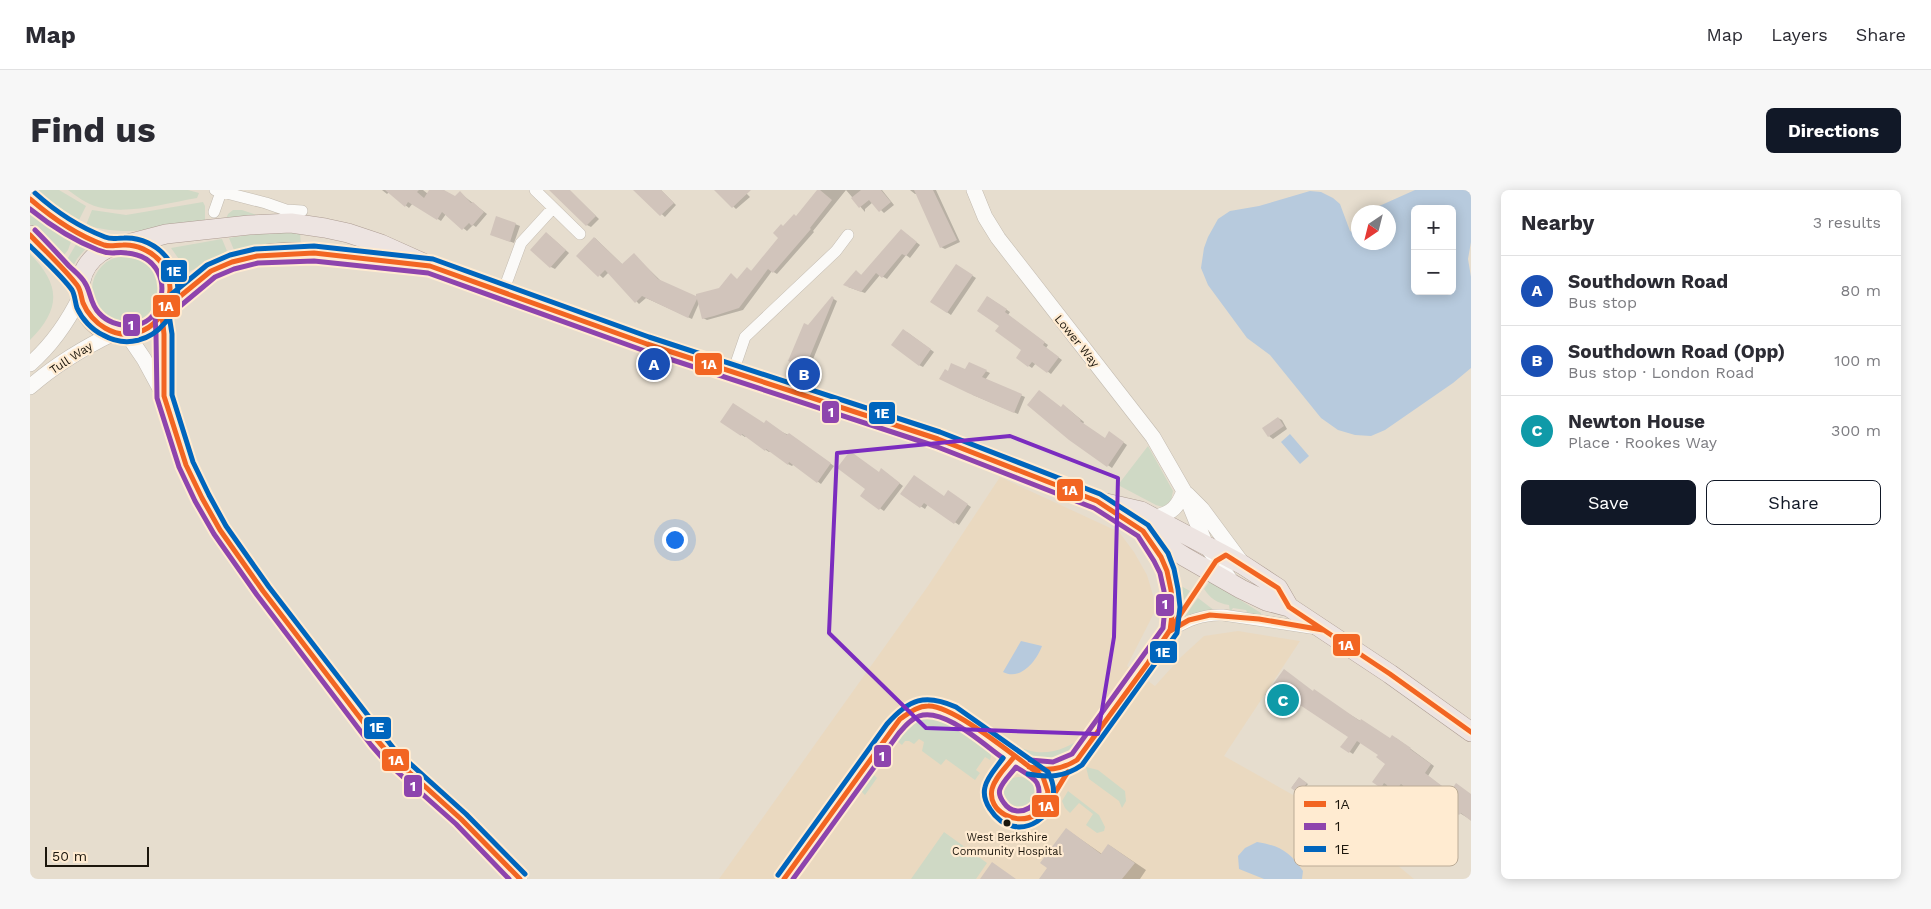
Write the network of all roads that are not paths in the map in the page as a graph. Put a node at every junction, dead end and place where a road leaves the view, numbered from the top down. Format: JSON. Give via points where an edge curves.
{"nodes":[{"id":1,"x":535,"y":190,"type":"edge"},
{"id":2,"x":974,"y":190,"type":"edge"},
{"id":3,"x":218,"y":191,"type":"edge"},
{"id":4,"x":30,"y":199,"type":"edge"},
{"id":5,"x":553,"y":208,"type":"junction"},
{"id":6,"x":302,"y":211,"type":"dead end"},
{"id":7,"x":214,"y":212,"type":"dead end"},
{"id":8,"x":30,"y":234,"type":"edge"},
{"id":9,"x":580,"y":234,"type":"dead end"},
{"id":10,"x":848,"y":235,"type":"dead end"},
{"id":11,"x":118,"y":246,"type":"junction"},
{"id":12,"x":430,"y":266,"type":"junction"},
{"id":13,"x":80,"y":292,"type":"junction"},
{"id":14,"x":503,"y":292,"type":"junction"},
{"id":15,"x":164,"y":312,"type":"junction"},
{"id":16,"x":121,"y":334,"type":"junction"},
{"id":17,"x":30,"y":364,"type":"edge"},
{"id":18,"x":733,"y":372,"type":"junction"},
{"id":19,"x":30,"y":387,"type":"edge"},
{"id":20,"x":164,"y":396,"type":"junction"},
{"id":21,"x":1184,"y":491,"type":"junction"},
{"id":22,"x":1150,"y":524,"type":"junction"},
{"id":23,"x":1206,"y":545,"type":"junction"},
{"id":24,"x":1244,"y":565,"type":"junction"},
{"id":25,"x":1231,"y":582,"type":"junction"},
{"id":26,"x":1289,"y":607,"type":"junction"},
{"id":27,"x":1323,"y":630,"type":"junction"},
{"id":28,"x":1170,"y":631,"type":"junction"},
{"id":29,"x":1471,"y":732,"type":"edge"},
{"id":30,"x":852,"y":784,"type":"dead end"},
{"id":31,"x":520,"y":879,"type":"edge"}],
"edges":[{"from":1,"to":5,"type":"street"},
{"from":2,"to":21,"type":"street","name":"Lower Way","via":[[998,238],[1153,437]]},
{"from":3,"to":6,"type":"street","via":[[286,210]]},
{"from":3,"to":7,"type":"street"},
{"from":4,"to":11,"type":"main road","via":[[78,233]]},
{"from":5,"to":9,"type":"street"},
{"from":5,"to":14,"type":"street","via":[[521,244]]},
{"from":8,"to":13,"type":"main road"},
{"from":10,"to":18,"type":"street","via":[[836,251],[745,337]]},
{"from":11,"to":12,"type":"main road","via":[[166,234],[291,223],[348,233]]},
{"from":11,"to":13,"type":"main road","via":[[94,258],[86,269]]},
{"from":11,"to":15,"type":"main road","via":[[144,249],[165,267],[170,280],[170,294]]},
{"from":12,"to":14,"type":"main road"},
{"from":12,"to":15,"type":"main road","via":[[314,253],[257,256],[211,271]]},
{"from":13,"to":16,"type":"main road","via":[[92,319],[102,328]]},
{"from":13,"to":17,"type":"street","name":"Tull Way","via":[[65,326]]},
{"from":14,"to":18,"type":"main road"},
{"from":15,"to":16,"type":"main road","via":[[151,327]]},
{"from":15,"to":20,"type":"street"},
{"from":16,"to":19,"type":"street","name":"Tull Way","via":[[84,347]]},
{"from":16,"to":20,"type":"street","via":[[144,359]]},
{"from":18,"to":22,"type":"main road","via":[[938,439]]},
{"from":20,"to":31,"type":"street","via":[[177,441],[196,486],[220,530],[263,591],[390,755],[462,819]]},
{"from":21,"to":22,"type":"street","via":[[1174,510]]},
{"from":21,"to":23,"type":"street","name":"Lower Way"},
{"from":21,"to":24,"type":"street","name":"Lower Way","via":[[1202,509]]},
{"from":22,"to":23,"type":"main road"},
{"from":22,"to":25,"type":"main road"},
{"from":22,"to":28,"type":"street","via":[[1167,571],[1173,607]]},
{"from":23,"to":24,"type":"main road"},
{"from":23,"to":25,"type":"street","name":"Lower Way"},
{"from":24,"to":26,"type":"main road","via":[[1278,588]]},
{"from":25,"to":26,"type":"main road","via":[[1266,601]]},
{"from":26,"to":27,"type":"main road"},
{"from":27,"to":28,"type":"street","via":[[1210,615],[1189,620]]},
{"from":27,"to":29,"type":"main road"},
{"from":28,"to":30,"type":"street","via":[[1083,752],[1069,766],[1052,771],[1029,767],[960,717],[942,708],[928,706],[917,708],[900,719]]}]}
